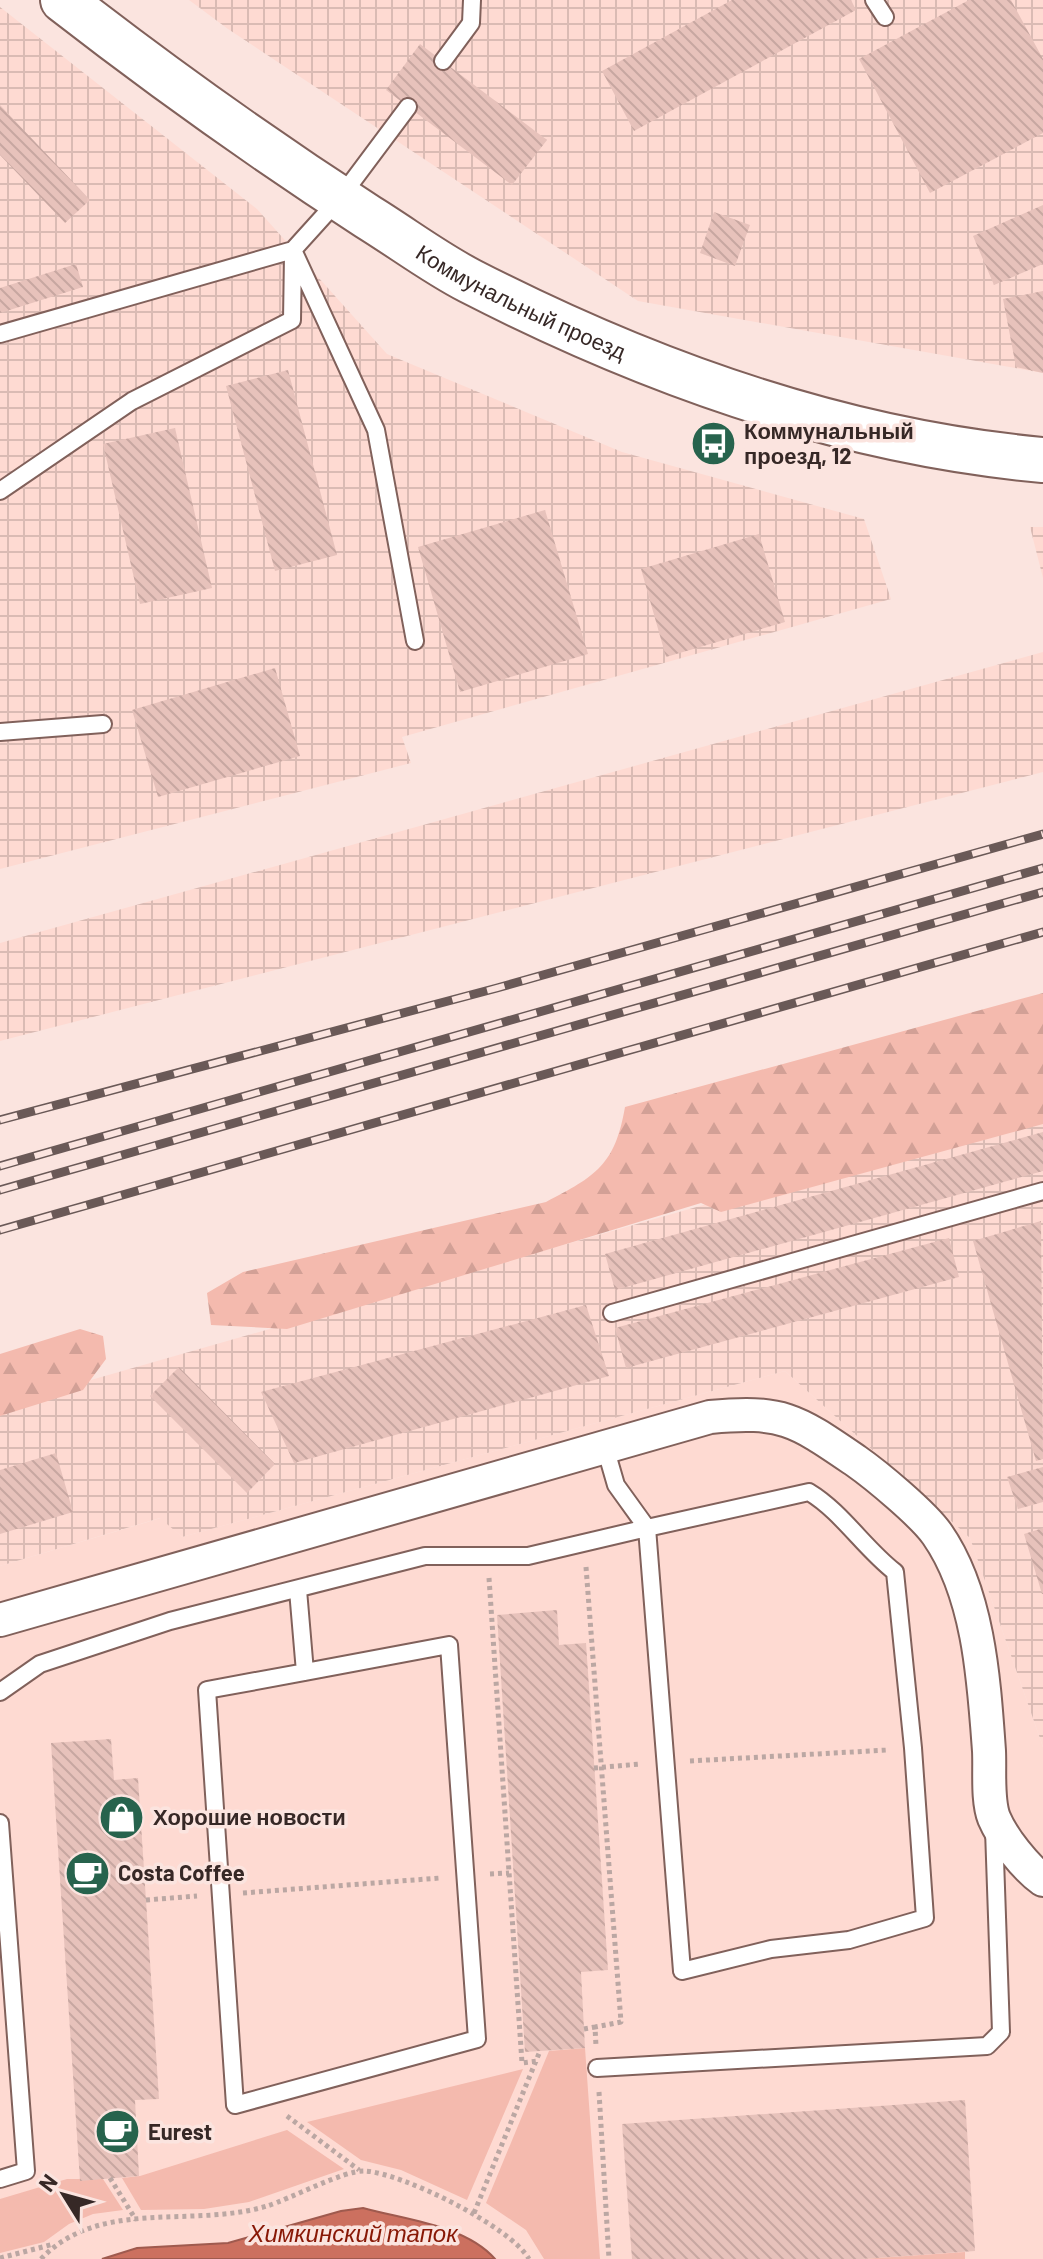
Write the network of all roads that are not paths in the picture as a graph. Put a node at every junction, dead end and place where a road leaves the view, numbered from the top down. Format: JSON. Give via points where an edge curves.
{"nodes":[{"id":1,"x":63,"y":0,"type":"edge"},
{"id":2,"x":472,"y":0,"type":"edge"},
{"id":3,"x":874,"y":0,"type":"edge"},
{"id":4,"x":885,"y":17,"type":"dead end"},
{"id":5,"x":443,"y":61,"type":"dead end"},
{"id":6,"x":408,"y":107,"type":"dead end"},
{"id":7,"x":340,"y":198,"type":"junction"},
{"id":8,"x":293,"y":250,"type":"junction"},
{"id":9,"x":0,"y":334,"type":"edge"},
{"id":10,"x":1043,"y":460,"type":"edge"},
{"id":11,"x":0,"y":491,"type":"edge"},
{"id":12,"x":415,"y":641,"type":"dead end"},
{"id":13,"x":103,"y":724,"type":"dead end"},
{"id":14,"x":0,"y":732,"type":"edge"},
{"id":15,"x":1043,"y":1191,"type":"edge"},
{"id":16,"x":612,"y":1313,"type":"dead end"},
{"id":17,"x":605,"y":1447,"type":"junction"},
{"id":18,"x":647,"y":1528,"type":"junction"},
{"id":19,"x":298,"y":1590,"type":"junction"},
{"id":20,"x":0,"y":1620,"type":"edge"},
{"id":21,"x":305,"y":1672,"type":"junction"},
{"id":22,"x":0,"y":1692,"type":"edge"},
{"id":23,"x":994,"y":1817,"type":"junction"},
{"id":24,"x":0,"y":1823,"type":"edge"},
{"id":25,"x":1043,"y":1880,"type":"edge"},
{"id":26,"x":597,"y":2068,"type":"road end"},
{"id":27,"x":0,"y":2179,"type":"edge"}],
"edges":[{"from":1,"to":7,"type":"street","name":"Коммунальный проезд","via":[[188,96]]},
{"from":2,"to":5,"type":"lane","via":[[471,23]]},
{"from":3,"to":4,"type":"lane"},
{"from":6,"to":7,"type":"lane"},
{"from":7,"to":8,"type":"lane"},
{"from":7,"to":10,"type":"street","name":"Коммунальный проезд","via":[[468,280],[659,367],[802,416],[920,444]]},
{"from":8,"to":9,"type":"lane"},
{"from":8,"to":11,"type":"lane","via":[[292,320],[132,401]]},
{"from":8,"to":12,"type":"lane","via":[[376,430]]},
{"from":13,"to":14,"type":"lane"},
{"from":15,"to":16,"type":"lane"},
{"from":17,"to":18,"type":"lane","via":[[616,1485]]},
{"from":17,"to":20,"type":"street"},
{"from":17,"to":23,"type":"street","via":[[710,1417],[780,1415],[864,1467],[936,1532],[967,1600],[985,1698]]},
{"from":18,"to":18,"type":"lane","via":[[682,1971],[771,1949],[849,1940],[925,1918],[895,1572],[809,1492]]},
{"from":18,"to":19,"type":"lane","via":[[528,1556],[425,1556]]},
{"from":19,"to":21,"type":"lane"},
{"from":19,"to":22,"type":"lane","via":[[170,1621],[40,1664]]},
{"from":21,"to":21,"type":"lane","via":[[449,1645],[477,2039],[235,2105],[207,1690]]},
{"from":23,"to":25,"type":"street","via":[[1030,1871]]},
{"from":23,"to":26,"type":"lane","via":[[1001,2032],[987,2046]]},
{"from":24,"to":27,"type":"lane","via":[[26,2171]]}]}
